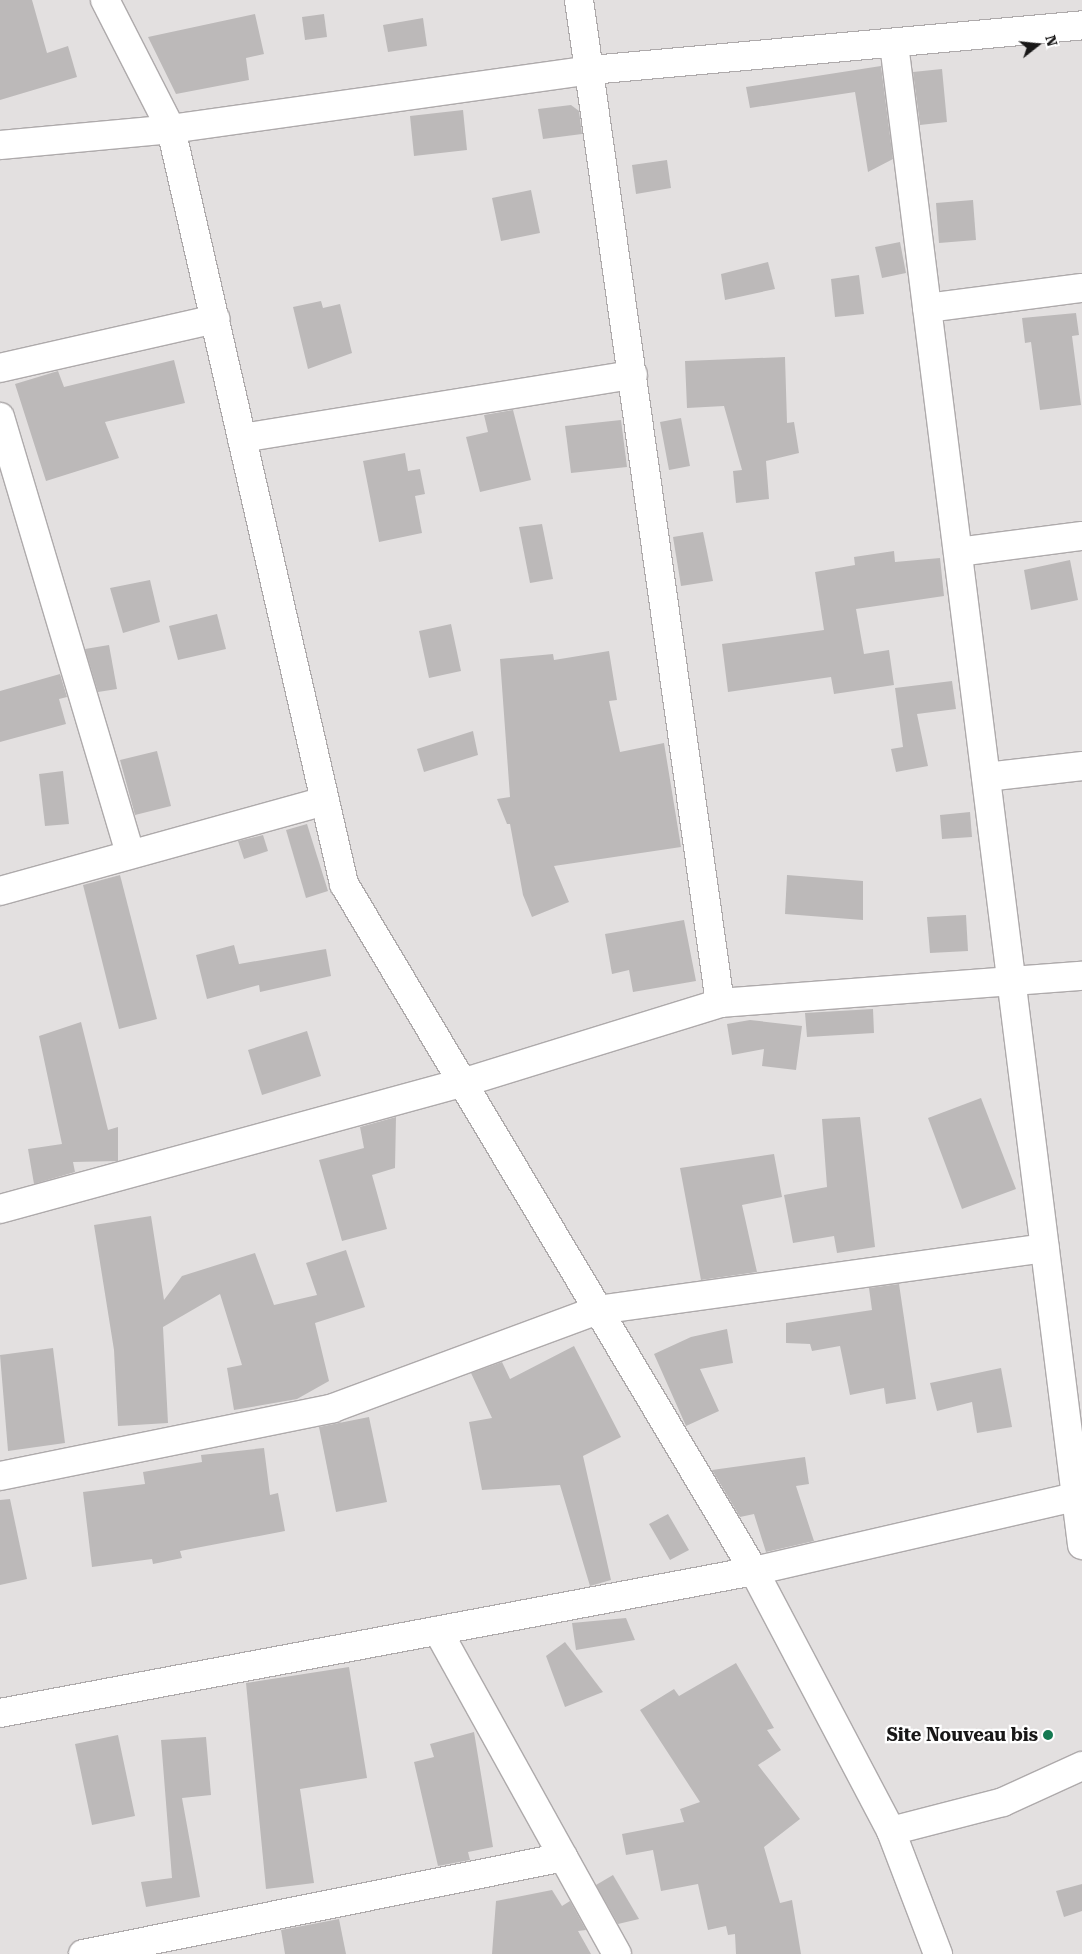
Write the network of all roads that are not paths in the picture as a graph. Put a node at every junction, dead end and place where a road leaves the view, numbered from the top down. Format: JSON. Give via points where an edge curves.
{"nodes":[{"id":1,"x":105,"y":0,"type":"edge"},
{"id":2,"x":579,"y":0,"type":"edge"},
{"id":3,"x":1082,"y":26,"type":"edge"},
{"id":4,"x":894,"y":44,"type":"junction"},
{"id":5,"x":591,"y":70,"type":"junction"},
{"id":6,"x":171,"y":129,"type":"junction"},
{"id":7,"x":0,"y":145,"type":"edge"},
{"id":8,"x":1082,"y":288,"type":"edge"},
{"id":9,"x":926,"y":308,"type":"junction"},
{"id":10,"x":215,"y":319,"type":"junction"},
{"id":11,"x":0,"y":368,"type":"edge"},
{"id":12,"x":633,"y":375,"type":"junction"},
{"id":13,"x":0,"y":417,"type":"edge"},
{"id":14,"x":242,"y":438,"type":"junction"},
{"id":15,"x":1082,"y":536,"type":"edge"},
{"id":16,"x":958,"y":552,"type":"junction"},
{"id":17,"x":1082,"y":766,"type":"edge"},
{"id":18,"x":986,"y":777,"type":"junction"},
{"id":19,"x":325,"y":801,"type":"junction"},
{"id":20,"x":130,"y":854,"type":"junction"},
{"id":21,"x":0,"y":892,"type":"edge"},
{"id":22,"x":1082,"y":976,"type":"edge"},
{"id":23,"x":1013,"y":982,"type":"junction"},
{"id":24,"x":720,"y":1004,"type":"junction"},
{"id":25,"x":462,"y":1083,"type":"junction"},
{"id":26,"x":0,"y":1209,"type":"edge"},
{"id":27,"x":1045,"y":1248,"type":"junction"},
{"id":28,"x":598,"y":1310,"type":"junction"},
{"id":29,"x":0,"y":1476,"type":"edge"},
{"id":30,"x":1079,"y":1495,"type":"edge"},
{"id":31,"x":1082,"y":1545,"type":"edge"},
{"id":32,"x":754,"y":1571,"type":"junction"},
{"id":33,"x":438,"y":1632,"type":"junction"},
{"id":34,"x":0,"y":1713,"type":"edge"},
{"id":35,"x":1082,"y":1766,"type":"edge"},
{"id":36,"x":891,"y":1831,"type":"junction"},
{"id":37,"x":563,"y":1857,"type":"junction"},
{"id":38,"x":142,"y":1949,"type":"edge"},
{"id":39,"x":83,"y":1954,"type":"edge"},
{"id":40,"x":617,"y":1954,"type":"edge"},
{"id":41,"x":938,"y":1954,"type":"edge"}],
"edges":[{"from":1,"to":6,"type":"street"},
{"from":2,"to":5,"type":"street"},
{"from":3,"to":4,"type":"street"},
{"from":4,"to":5,"type":"street"},
{"from":4,"to":9,"type":"street"},
{"from":5,"to":6,"type":"street"},
{"from":5,"to":12,"type":"street"},
{"from":6,"to":7,"type":"street"},
{"from":6,"to":10,"type":"street"},
{"from":8,"to":9,"type":"street"},
{"from":9,"to":16,"type":"street"},
{"from":10,"to":11,"type":"street"},
{"from":10,"to":14,"type":"street"},
{"from":12,"to":14,"type":"street"},
{"from":12,"to":24,"type":"street"},
{"from":13,"to":20,"type":"street"},
{"from":14,"to":19,"type":"street"},
{"from":15,"to":16,"type":"street"},
{"from":16,"to":18,"type":"street"},
{"from":17,"to":18,"type":"street"},
{"from":18,"to":23,"type":"street"},
{"from":19,"to":20,"type":"street"},
{"from":19,"to":25,"type":"street","via":[[344,884]]},
{"from":20,"to":21,"type":"street"},
{"from":22,"to":23,"type":"street"},
{"from":23,"to":24,"type":"street"},
{"from":23,"to":27,"type":"street"},
{"from":24,"to":25,"type":"street"},
{"from":25,"to":26,"type":"street"},
{"from":25,"to":28,"type":"street"},
{"from":27,"to":28,"type":"street"},
{"from":27,"to":30,"type":"street"},
{"from":28,"to":29,"type":"street","via":[[333,1408]]},
{"from":28,"to":32,"type":"street"},
{"from":30,"to":31,"type":"street"},
{"from":30,"to":32,"type":"street"},
{"from":32,"to":33,"type":"street"},
{"from":32,"to":36,"type":"street"},
{"from":33,"to":34,"type":"street"},
{"from":33,"to":37,"type":"street"},
{"from":35,"to":36,"type":"street","via":[[1003,1802]]},
{"from":36,"to":41,"type":"street"},
{"from":37,"to":38,"type":"street"},
{"from":37,"to":40,"type":"street"},
{"from":38,"to":39,"type":"street"}]}
